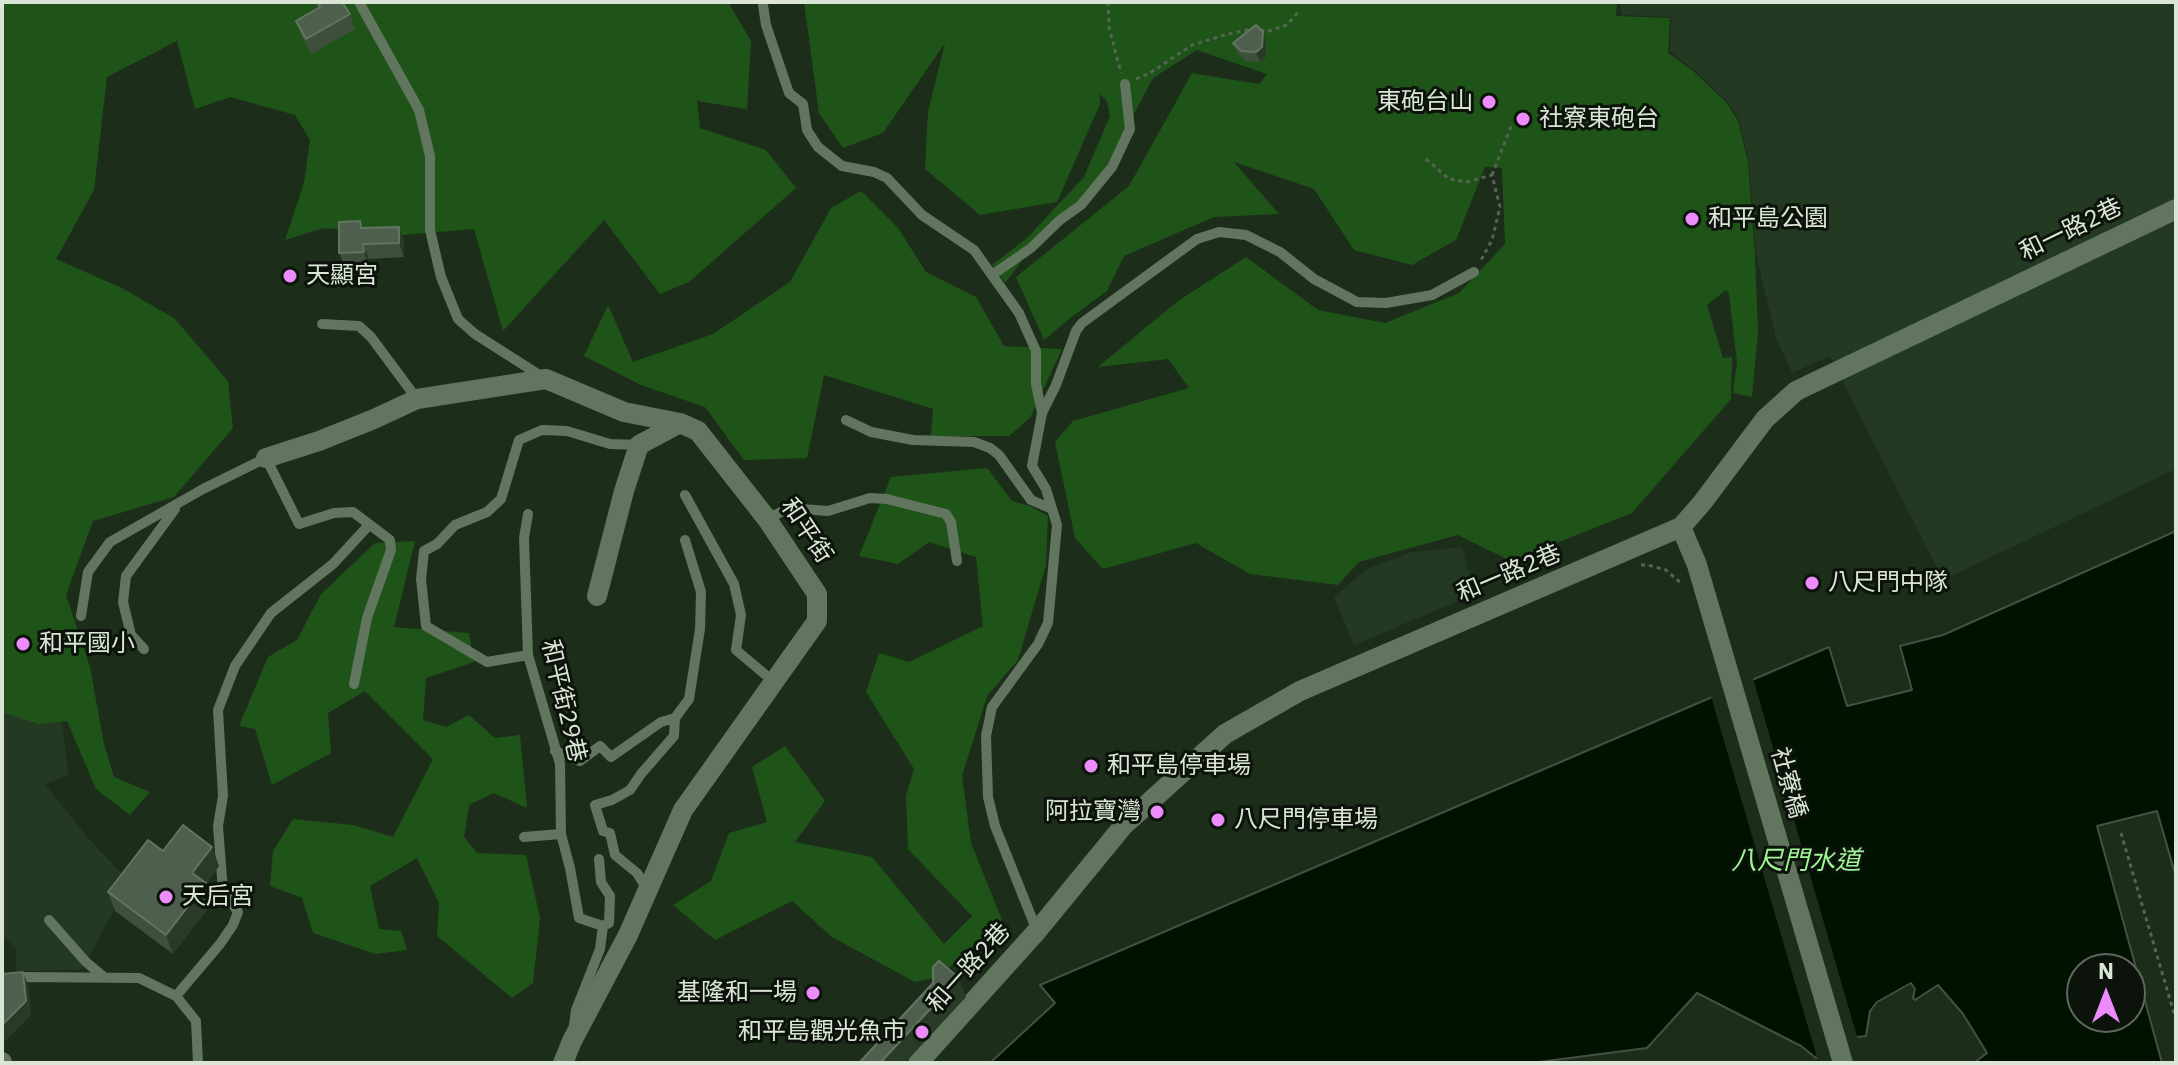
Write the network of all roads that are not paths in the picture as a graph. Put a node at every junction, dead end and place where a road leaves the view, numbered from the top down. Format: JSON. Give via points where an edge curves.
{"nodes":[{"id":1,"x":359,"y":2,"type":"edge"},
{"id":2,"x":763,"y":5,"type":"dead end"},
{"id":3,"x":1125,"y":84,"type":"road end"},
{"id":4,"x":2176,"y":209,"type":"edge"},
{"id":5,"x":1474,"y":272,"type":"road end"},
{"id":6,"x":992,"y":275,"type":"junction"},
{"id":7,"x":322,"y":324,"type":"dead end"},
{"id":8,"x":546,"y":379,"type":"junction"},
{"id":9,"x":417,"y":399,"type":"junction"},
{"id":10,"x":1042,"y":413,"type":"junction"},
{"id":11,"x":846,"y":420,"type":"dead end"},
{"id":12,"x":680,"y":423,"type":"junction"},
{"id":13,"x":639,"y":445,"type":"junction"},
{"id":14,"x":266,"y":458,"type":"junction"},
{"id":15,"x":685,"y":495,"type":"dead end"},
{"id":16,"x":178,"y":504,"type":"junction"},
{"id":17,"x":1052,"y":509,"type":"junction"},
{"id":18,"x":528,"y":514,"type":"dead end"},
{"id":19,"x":767,"y":519,"type":"junction"},
{"id":20,"x":369,"y":525,"type":"junction"},
{"id":21,"x":1681,"y":527,"type":"junction"},
{"id":22,"x":685,"y":540,"type":"dead end"},
{"id":23,"x":957,"y":561,"type":"dead end"},
{"id":24,"x":597,"y":596,"type":"dead end"},
{"id":25,"x":81,"y":616,"type":"dead end"},
{"id":26,"x":144,"y":649,"type":"dead end"},
{"id":27,"x":528,"y":655,"type":"junction"},
{"id":28,"x":774,"y":682,"type":"junction"},
{"id":29,"x":354,"y":684,"type":"dead end"},
{"id":30,"x":675,"y":718,"type":"junction"},
{"id":31,"x":555,"y":751,"type":"junction"},
{"id":32,"x":561,"y":834,"type":"junction"},
{"id":33,"x":524,"y":837,"type":"dead end"},
{"id":34,"x":599,"y":859,"type":"dead end"},
{"id":35,"x":648,"y":891,"type":"junction"},
{"id":36,"x":49,"y":920,"type":"dead end"},
{"id":37,"x":603,"y":926,"type":"junction"},
{"id":38,"x":1037,"y":931,"type":"junction"},
{"id":39,"x":104,"y":977,"type":"junction"},
{"id":40,"x":2,"y":984,"type":"edge"},
{"id":41,"x":176,"y":996,"type":"junction"},
{"id":42,"x":572,"y":1041,"type":"junction"},
{"id":43,"x":198,"y":1063,"type":"edge"},
{"id":44,"x":563,"y":1063,"type":"edge"},
{"id":45,"x":918,"y":1063,"type":"edge"},
{"id":46,"x":1843,"y":1063,"type":"edge"}],
"edges":[{"from":1,"to":8,"type":"lane","via":[[419,110],[430,156],[430,230],[458,319]]},
{"from":2,"to":6,"type":"lane","via":[[789,93],[803,104],[807,130],[818,147],[842,166],[887,178],[922,215],[974,250]]},
{"from":3,"to":6,"type":"lane","via":[[1130,129],[1112,167],[1081,205]]},
{"from":4,"to":21,"type":"street","name":"和一路2巷","via":[[1796,391],[1765,419]]},
{"from":5,"to":10,"type":"lane","via":[[1432,295],[1357,302],[1246,235],[1208,235],[1082,323]]},
{"from":6,"to":10,"type":"lane","via":[[1019,313],[1036,351]]},
{"from":7,"to":9,"type":"lane","via":[[359,326]]},
{"from":8,"to":9,"type":"street"},
{"from":8,"to":12,"type":"street","name":"和平街","via":[[624,412]]},
{"from":9,"to":14,"type":"street"},
{"from":10,"to":17,"type":"lane","via":[[1032,466]]},
{"from":11,"to":17,"type":"lane","via":[[871,432],[990,448],[1031,500]]},
{"from":12,"to":13,"type":"street"},
{"from":12,"to":19,"type":"street","name":"和平街","via":[[698,431]]},
{"from":13,"to":24,"type":"street"},
{"from":13,"to":27,"type":"lane","via":[[610,444],[567,431],[542,430],[519,440],[501,499],[487,512],[455,525],[424,551],[426,626],[487,662]]},
{"from":14,"to":16,"type":"lane"},
{"from":14,"to":20,"type":"lane","via":[[299,524],[353,512]]},
{"from":15,"to":28,"type":"lane","via":[[734,584],[741,615],[736,650]]},
{"from":16,"to":25,"type":"lane","via":[[110,542],[88,572]]},
{"from":16,"to":26,"type":"lane","via":[[126,576],[123,602],[131,635]]},
{"from":17,"to":38,"type":"lane","via":[[1057,525],[1048,623],[992,707],[986,736],[988,797],[995,826]]},
{"from":18,"to":27,"type":"lane","name":"和平街29巷"},
{"from":19,"to":23,"type":"lane","via":[[789,508],[828,511],[870,498],[887,499],[946,514]]},
{"from":19,"to":28,"type":"street","name":"和平街","via":[[817,594],[817,621]]},
{"from":20,"to":29,"type":"lane","via":[[390,540],[391,550],[367,618]]},
{"from":20,"to":41,"type":"lane","via":[[333,564],[271,613],[235,666],[218,710],[223,796],[218,826],[223,891],[238,912],[220,944]]},
{"from":21,"to":38,"type":"street","name":"和一路2巷","via":[[1300,691],[1225,734],[1124,825]]},
{"from":21,"to":46,"type":"street","name":"社寮橋","via":[[1697,565]]},
{"from":22,"to":30,"type":"lane","via":[[701,592],[700,629],[689,699]]},
{"from":27,"to":31,"type":"lane","name":"和平街29巷"},
{"from":28,"to":35,"type":"street","name":"和平街","via":[[683,810]]},
{"from":30,"to":31,"type":"lane","via":[[611,757],[600,746],[580,761]]},
{"from":30,"to":35,"type":"lane","via":[[674,736],[630,790],[595,805],[615,855],[637,873]]},
{"from":31,"to":32,"type":"lane","name":"和平街29巷","via":[[560,764]]},
{"from":32,"to":33,"type":"lane"},
{"from":32,"to":37,"type":"lane","name":"和平街29巷","via":[[579,918]]},
{"from":34,"to":37,"type":"lane","via":[[601,882],[610,896],[609,923]]},
{"from":35,"to":42,"type":"street","name":"和平街"},
{"from":36,"to":39,"type":"lane"},
{"from":37,"to":42,"type":"lane","via":[[600,949],[576,1010]]},
{"from":38,"to":45,"type":"street","name":"和一路2巷"},
{"from":39,"to":40,"type":"lane","via":[[25,977]]},
{"from":39,"to":41,"type":"lane","via":[[139,978]]},
{"from":41,"to":43,"type":"lane","via":[[196,1021]]},
{"from":42,"to":44,"type":"street","name":"和平街"}]}
